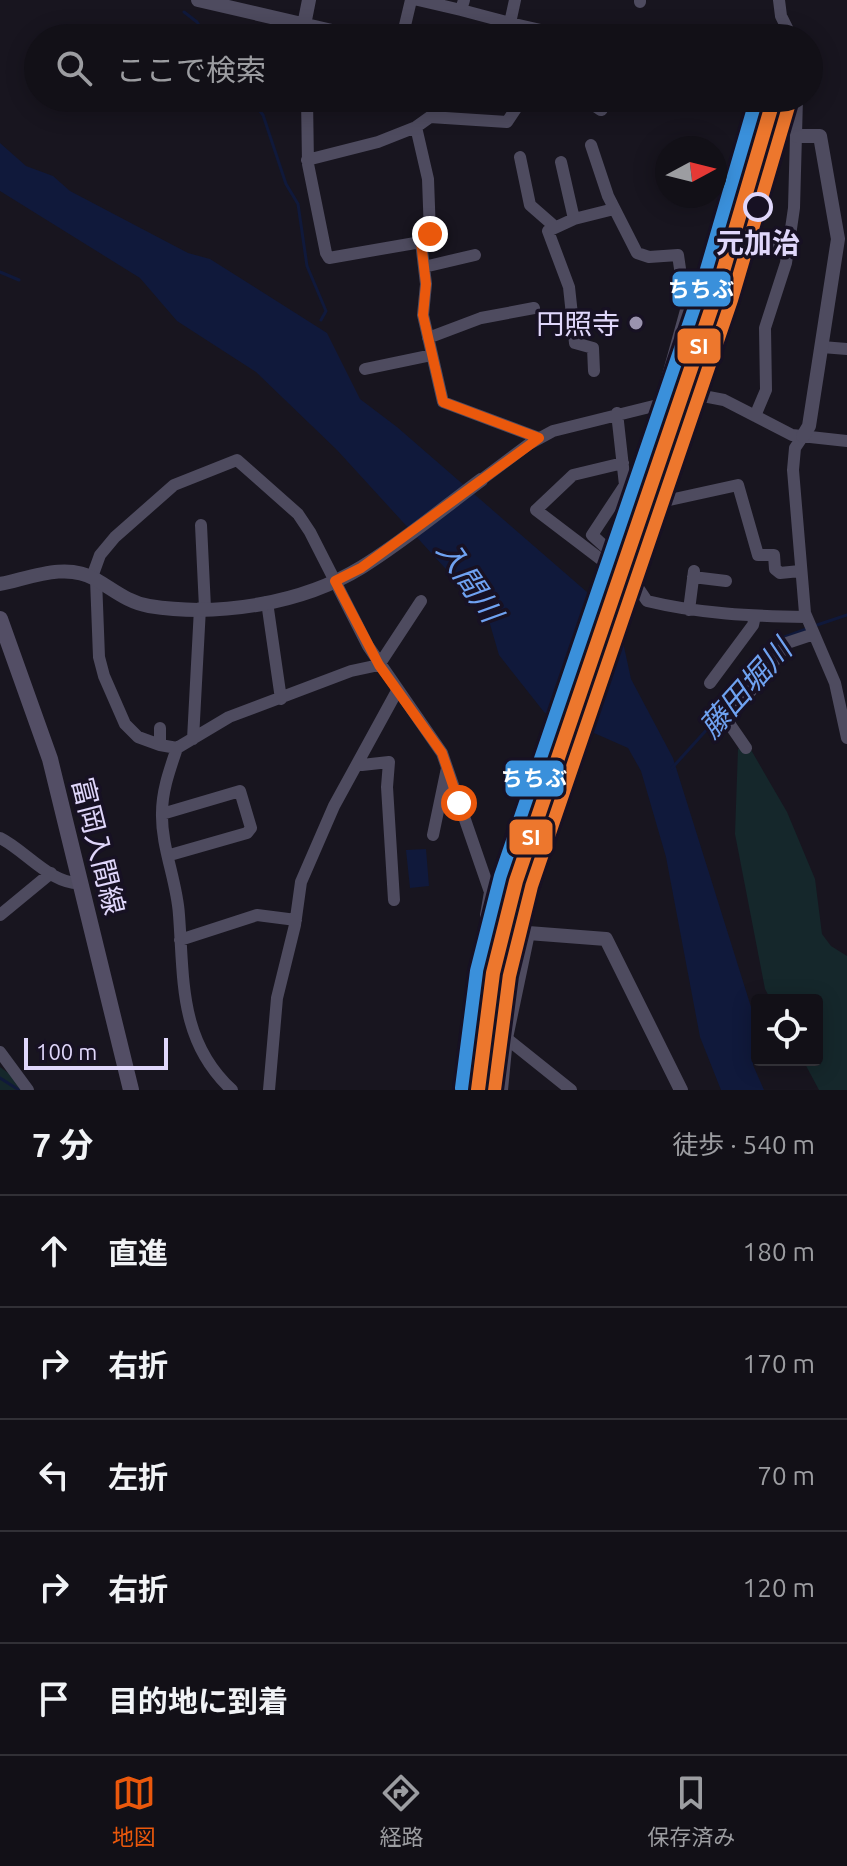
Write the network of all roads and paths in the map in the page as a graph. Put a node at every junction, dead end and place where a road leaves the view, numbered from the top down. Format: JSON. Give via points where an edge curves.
{"nodes":[{"id":1,"x":198,"y":0,"type":"edge"},
{"id":2,"x":309,"y":0,"type":"edge"},
{"id":3,"x":411,"y":0,"type":"edge"},
{"id":4,"x":418,"y":0,"type":"edge"},
{"id":5,"x":515,"y":0,"type":"edge"},
{"id":6,"x":779,"y":0,"type":"edge"},
{"id":7,"x":462,"y":5,"type":"edge"},
{"id":8,"x":510,"y":23,"type":"junction"},
{"id":9,"x":285,"y":24,"type":"edge"},
{"id":10,"x":307,"y":24,"type":"edge"},
{"id":11,"x":405,"y":24,"type":"edge"},
{"id":12,"x":514,"y":24,"type":"edge"},
{"id":13,"x":785,"y":24,"type":"edge"},
{"id":14,"x":307,"y":112,"type":"edge"},
{"id":15,"x":514,"y":112,"type":"edge"},
{"id":16,"x":797,"y":112,"type":"edge"},
{"id":17,"x":416,"y":127,"type":"junction"},
{"id":18,"x":797,"y":136,"type":"junction"},
{"id":19,"x":591,"y":145,"type":"dead end"},
{"id":20,"x":520,"y":157,"type":"dead end"},
{"id":21,"x":307,"y":160,"type":"junction"},
{"id":22,"x":561,"y":162,"type":"dead end"},
{"id":23,"x":614,"y":209,"type":"junction"},
{"id":24,"x":574,"y":219,"type":"junction"},
{"id":25,"x":554,"y":226,"type":"junction"},
{"id":26,"x":421,"y":242,"type":"junction"},
{"id":27,"x":789,"y":242,"type":"junction"},
{"id":28,"x":475,"y":255,"type":"dead end"},
{"id":29,"x":424,"y":267,"type":"junction"},
{"id":30,"x":534,"y":308,"type":"dead end"},
{"id":31,"x":428,"y":338,"type":"junction"},
{"id":32,"x":822,"y":347,"type":"junction"},
{"id":33,"x":847,"y":349,"type":"edge"},
{"id":34,"x":432,"y":355,"type":"junction"},
{"id":35,"x":365,"y":369,"type":"dead end"},
{"id":36,"x":594,"y":371,"type":"dead end"},
{"id":37,"x":688,"y":396,"type":"junction"},
{"id":38,"x":660,"y":404,"type":"junction"},
{"id":39,"x":617,"y":413,"type":"junction"},
{"id":40,"x":755,"y":416,"type":"junction"},
{"id":41,"x":803,"y":436,"type":"junction"},
{"id":42,"x":539,"y":438,"type":"junction"},
{"id":43,"x":847,"y":441,"type":"edge"},
{"id":44,"x":623,"y":463,"type":"junction"},
{"id":45,"x":481,"y":480,"type":"joint"},
{"id":46,"x":653,"y":499,"type":"junction"},
{"id":47,"x":201,"y":525,"type":"dead end"},
{"id":48,"x":614,"y":555,"type":"junction"},
{"id":49,"x":630,"y":567,"type":"junction"},
{"id":50,"x":800,"y":571,"type":"junction"},
{"id":51,"x":94,"y":578,"type":"junction"},
{"id":52,"x":335,"y":581,"type":"junction"},
{"id":53,"x":726,"y":581,"type":"dead end"},
{"id":54,"x":0,"y":584,"type":"edge"},
{"id":55,"x":421,"y":601,"type":"dead end"},
{"id":56,"x":267,"y":602,"type":"junction"},
{"id":57,"x":202,"y":608,"type":"junction"},
{"id":58,"x":689,"y":610,"type":"junction"},
{"id":59,"x":755,"y":616,"type":"junction"},
{"id":60,"x":0,"y":619,"type":"edge"},
{"id":61,"x":810,"y":626,"type":"junction"},
{"id":62,"x":379,"y":665,"type":"junction"},
{"id":63,"x":832,"y":676,"type":"junction"},
{"id":64,"x":847,"y":678,"type":"edge"},
{"id":65,"x":710,"y":683,"type":"dead end"},
{"id":66,"x":397,"y":691,"type":"junction"},
{"id":67,"x":281,"y":699,"type":"junction"},
{"id":68,"x":160,"y":728,"type":"dead end"},
{"id":69,"x":847,"y":738,"type":"edge"},
{"id":70,"x":193,"y":739,"type":"junction"},
{"id":71,"x":160,"y":745,"type":"junction"},
{"id":72,"x":177,"y":748,"type":"junction"},
{"id":73,"x":746,"y":748,"type":"dead end"},
{"id":74,"x":358,"y":762,"type":"junction"},
{"id":75,"x":448,"y":766,"type":"junction"},
{"id":76,"x":162,"y":814,"type":"junction"},
{"id":77,"x":433,"y":835,"type":"dead end"},
{"id":78,"x":0,"y":838,"type":"edge"},
{"id":79,"x":170,"y":855,"type":"junction"},
{"id":80,"x":51,"y":873,"type":"junction"},
{"id":81,"x":82,"y":883,"type":"junction"},
{"id":82,"x":394,"y":900,"type":"dead end"},
{"id":83,"x":0,"y":915,"type":"edge"},
{"id":84,"x":296,"y":920,"type":"junction"},
{"id":85,"x":494,"y":925,"type":"dead end"},
{"id":86,"x":509,"y":929,"type":"dead end"},
{"id":87,"x":528,"y":933,"type":"junction"},
{"id":88,"x":180,"y":940,"type":"junction"},
{"id":89,"x":506,"y":1038,"type":"junction"},
{"id":90,"x":0,"y":1052,"type":"edge"},
{"id":91,"x":28,"y":1090,"type":"edge"},
{"id":92,"x":131,"y":1090,"type":"edge"},
{"id":93,"x":232,"y":1090,"type":"edge"},
{"id":94,"x":269,"y":1090,"type":"edge"},
{"id":95,"x":501,"y":1090,"type":"edge"},
{"id":96,"x":571,"y":1090,"type":"edge"},
{"id":97,"x":681,"y":1090,"type":"edge"}],
"edges":[{"from":1,"to":9,"type":"street"},
{"from":2,"to":10,"type":"street"},
{"from":3,"to":11,"type":"street"},
{"from":4,"to":7,"type":"street"},
{"from":5,"to":8,"type":"street"},
{"from":6,"to":13,"type":"street"},
{"from":7,"to":8,"type":"street"},
{"from":8,"to":12,"type":"street"},
{"from":14,"to":21,"type":"street"},
{"from":15,"to":17,"type":"street","via":[[507,122],[430,117]]},
{"from":16,"to":18,"type":"street"},
{"from":17,"to":21,"type":"street"},
{"from":17,"to":26,"type":"street","via":[[431,216],[430,234]]},
{"from":18,"to":27,"type":"street"},
{"from":18,"to":32,"type":"street","via":[[820,136],[838,223]]},
{"from":19,"to":23,"type":"street"},
{"from":20,"to":25,"type":"street","via":[[530,205]]},
{"from":21,"to":26,"type":"street","via":[[329,258]]},
{"from":22,"to":24,"type":"street"},
{"from":23,"to":24,"type":"street"},
{"from":23,"to":38,"type":"street","via":[[640,255],[678,255],[686,310]]},
{"from":24,"to":25,"type":"street"},
{"from":25,"to":36,"type":"street","via":[[548,231],[569,287],[575,343],[593,348]]},
{"from":26,"to":29,"type":"street"},
{"from":27,"to":37,"type":"street","via":[[741,243]]},
{"from":27,"to":40,"type":"street","via":[[765,328],[766,390]]},
{"from":28,"to":29,"type":"street"},
{"from":29,"to":31,"type":"street"},
{"from":30,"to":31,"type":"street","via":[[481,318]]},
{"from":31,"to":34,"type":"street"},
{"from":32,"to":33,"type":"street"},
{"from":32,"to":41,"type":"street"},
{"from":34,"to":35,"type":"street"},
{"from":34,"to":42,"type":"street","via":[[443,402]]},
{"from":37,"to":38,"type":"street"},
{"from":37,"to":40,"type":"street","via":[[724,400]]},
{"from":37,"to":46,"type":"street"},
{"from":38,"to":39,"type":"street"},
{"from":39,"to":42,"type":"street"},
{"from":39,"to":44,"type":"street"},
{"from":40,"to":41,"type":"street"},
{"from":41,"to":43,"type":"street"},
{"from":41,"to":50,"type":"street","via":[[795,448],[793,470]]},
{"from":42,"to":45,"type":"street"},
{"from":44,"to":48,"type":"street","via":[[625,485],[592,535]]},
{"from":44,"to":48,"type":"street","via":[[573,475],[536,510],[607,564]]},
{"from":45,"to":52,"type":"street"},
{"from":46,"to":49,"type":"street"},
{"from":46,"to":50,"type":"street","via":[[738,485],[758,555],[774,555],[780,573]]},
{"from":47,"to":57,"type":"street"},
{"from":48,"to":49,"type":"street"},
{"from":49,"to":58,"type":"street","via":[[633,584],[647,601]]},
{"from":50,"to":61,"type":"street"},
{"from":51,"to":52,"type":"street","via":[[100,555],[115,537],[174,485],[237,460],[298,514]]},
{"from":51,"to":54,"type":"street","via":[[58,571]]},
{"from":51,"to":57,"type":"street","via":[[136,603]]},
{"from":51,"to":71,"type":"street","via":[[104,676],[125,724],[138,737]]},
{"from":52,"to":56,"type":"street"},
{"from":52,"to":62,"type":"street"},
{"from":53,"to":58,"type":"street","via":[[694,574]]},
{"from":55,"to":62,"type":"street"},
{"from":56,"to":57,"type":"street"},
{"from":56,"to":67,"type":"street"},
{"from":57,"to":70,"type":"street"},
{"from":58,"to":59,"type":"street"},
{"from":59,"to":61,"type":"street"},
{"from":59,"to":65,"type":"street"},
{"from":60,"to":81,"type":"main road","name":"富岡入間線","via":[[50,759]]},
{"from":61,"to":63,"type":"street"},
{"from":61,"to":73,"type":"street","via":[[787,643],[726,719]]},
{"from":62,"to":66,"type":"street"},
{"from":62,"to":67,"type":"street"},
{"from":63,"to":64,"type":"street"},
{"from":63,"to":69,"type":"street"},
{"from":66,"to":74,"type":"street"},
{"from":66,"to":75,"type":"street","via":[[419,716]]},
{"from":67,"to":70,"type":"street","via":[[229,717]]},
{"from":68,"to":71,"type":"street"},
{"from":70,"to":72,"type":"street"},
{"from":71,"to":72,"type":"street"},
{"from":72,"to":76,"type":"street","via":[[164,787]]},
{"from":74,"to":82,"type":"street","via":[[389,762]]},
{"from":74,"to":84,"type":"street","via":[[301,882]]},
{"from":75,"to":77,"type":"street"},
{"from":75,"to":85,"type":"street","via":[[490,892],[486,915]]},
{"from":76,"to":79,"type":"street"},
{"from":76,"to":79,"type":"street","via":[[240,791],[251,828]]},
{"from":78,"to":80,"type":"street"},
{"from":79,"to":88,"type":"street"},
{"from":80,"to":81,"type":"street","via":[[72,884]]},
{"from":80,"to":83,"type":"street"},
{"from":81,"to":92,"type":"main road","name":"富岡入間線"},
{"from":84,"to":88,"type":"street","via":[[257,915]]},
{"from":84,"to":94,"type":"street","via":[[277,998]]},
{"from":86,"to":87,"type":"street"},
{"from":87,"to":89,"type":"street"},
{"from":87,"to":97,"type":"street","via":[[606,939]]},
{"from":88,"to":93,"type":"street","via":[[192,1034]]},
{"from":89,"to":95,"type":"street"},
{"from":89,"to":96,"type":"street"},
{"from":90,"to":91,"type":"street"}]}
